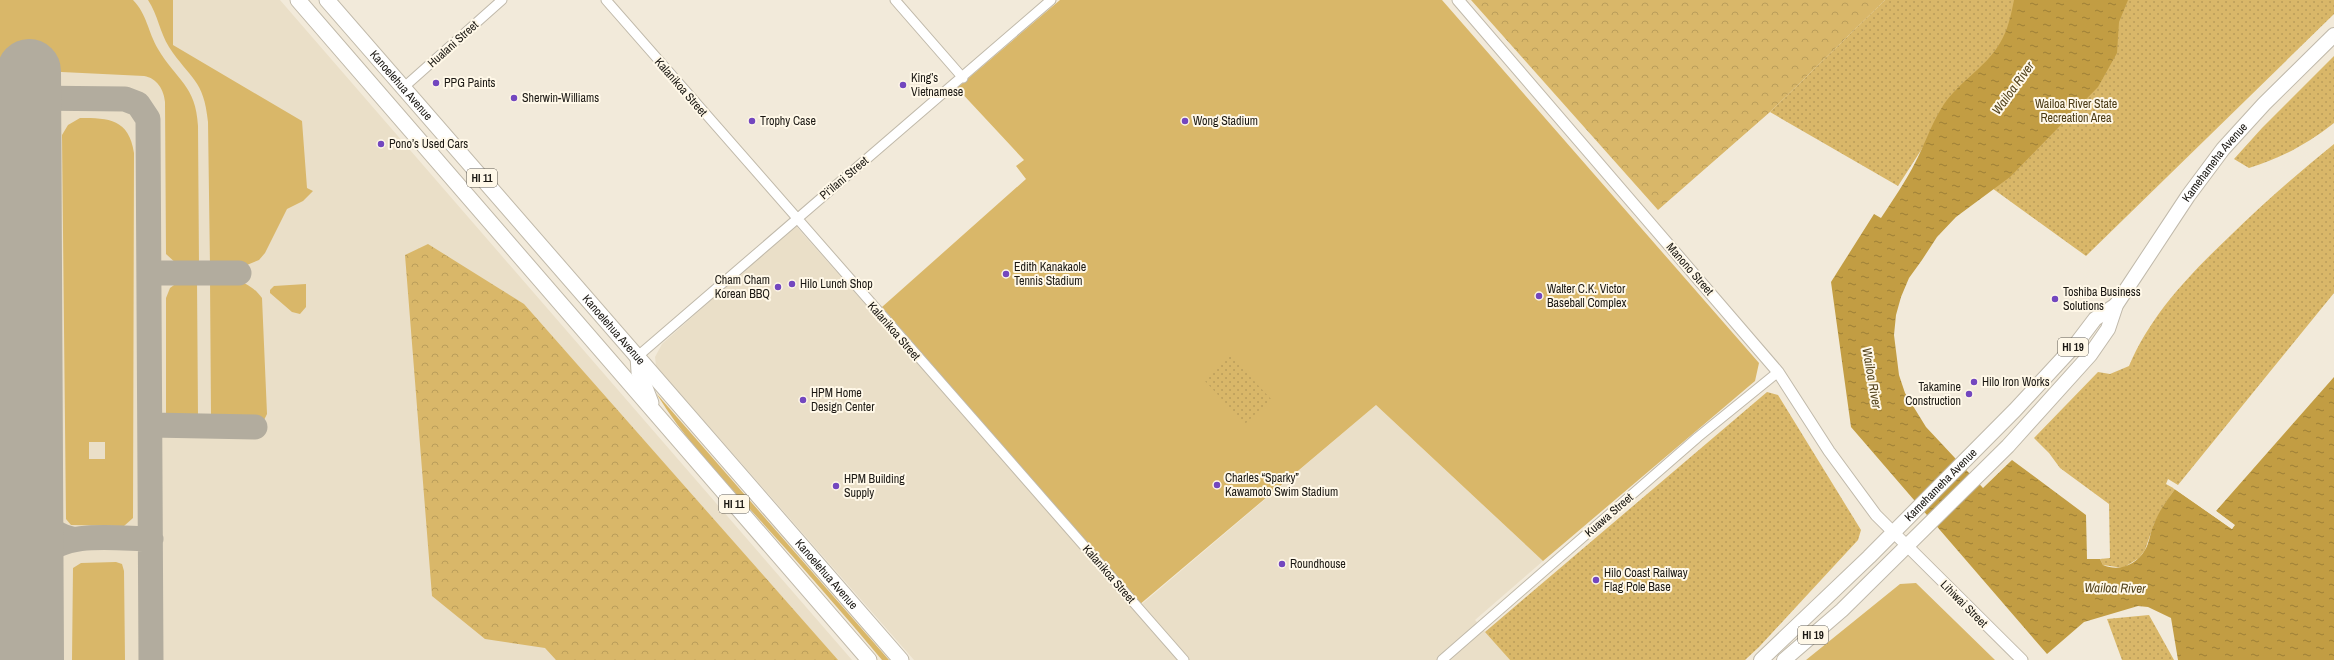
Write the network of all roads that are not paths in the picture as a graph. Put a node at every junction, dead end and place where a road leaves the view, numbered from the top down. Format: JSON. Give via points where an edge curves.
{"nodes":[{"id":1,"x":298,"y":0,"type":"edge"},
{"id":2,"x":327,"y":0,"type":"edge"},
{"id":3,"x":502,"y":0,"type":"edge"},
{"id":4,"x":606,"y":0,"type":"edge"},
{"id":5,"x":895,"y":0,"type":"edge"},
{"id":6,"x":1051,"y":0,"type":"edge"},
{"id":7,"x":1458,"y":0,"type":"edge"},
{"id":8,"x":2334,"y":35,"type":"edge"},
{"id":9,"x":963,"y":78,"type":"junction"},
{"id":10,"x":404,"y":88,"type":"junction"},
{"id":11,"x":796,"y":218,"type":"junction"},
{"id":12,"x":2116,"y":306,"type":"junction"},
{"id":13,"x":599,"y":348,"type":"junction"},
{"id":14,"x":638,"y":356,"type":"junction"},
{"id":15,"x":1778,"y":372,"type":"junction"},
{"id":16,"x":654,"y":413,"type":"junction"},
{"id":17,"x":1892,"y":533,"type":"junction"},
{"id":18,"x":1907,"y":548,"type":"junction"},
{"id":19,"x":869,"y":660,"type":"edge"},
{"id":20,"x":901,"y":660,"type":"edge"},
{"id":21,"x":1184,"y":660,"type":"edge"},
{"id":22,"x":1442,"y":660,"type":"edge"},
{"id":23,"x":1761,"y":660,"type":"edge"},
{"id":24,"x":1784,"y":660,"type":"edge"},
{"id":25,"x":2022,"y":660,"type":"edge"}],
"edges":[{"from":1,"to":13,"type":"highway","name":"Kanoelehua Avenue","number":"HI 11"},
{"from":2,"to":10,"type":"highway","name":"Kanoelehua Avenue","number":"HI 11"},
{"from":3,"to":10,"type":"street","name":"Hualani Street"},
{"from":4,"to":11,"type":"street","name":"Kalanikoa Street"},
{"from":5,"to":9,"type":"street"},
{"from":6,"to":9,"type":"street","name":"Pi‘ilani Street"},
{"from":7,"to":15,"type":"street","name":"Manono Street"},
{"from":8,"to":12,"type":"main road","name":"Kamehameha Avenue","number":"HI 19","via":[[2260,108],[2223,149],[2188,196]]},
{"from":9,"to":11,"type":"street","name":"Pi‘ilani Street"},
{"from":10,"to":14,"type":"highway","name":"Kanoelehua Avenue","number":"HI 11"},
{"from":11,"to":14,"type":"street","name":"Pi‘ilani Street"},
{"from":11,"to":21,"type":"street","name":"Kalanikoa Street"},
{"from":12,"to":17,"type":"main road","name":"Kamehameha Avenue","number":"HI 19","via":[[2095,319],[2033,392]]},
{"from":12,"to":18,"type":"main road","name":"Kamehameha Avenue","number":"HI 19","via":[[2108,329],[2090,355],[1981,475]]},
{"from":13,"to":14,"type":"highway","via":[[623,356]]},
{"from":13,"to":16,"type":"highway","name":"Kanoelehua Avenue","number":"HI 11"},
{"from":14,"to":16,"type":"highway","via":[[639,372]]},
{"from":14,"to":20,"type":"highway","name":"Kanoelehua Avenue","number":"HI 11"},
{"from":15,"to":17,"type":"street","name":"Manono Street","via":[[1848,478]]},
{"from":15,"to":22,"type":"street","name":"Kuawa Street","via":[[1698,437]]},
{"from":16,"to":19,"type":"highway","name":"Kanoelehua Avenue","number":"HI 11"},
{"from":17,"to":18,"type":"street","name":"Manono Street"},
{"from":17,"to":23,"type":"main road","name":"Kamehameha Avenue","number":"HI 19"},
{"from":18,"to":24,"type":"main road","name":"Kamehameha Avenue","number":"HI 19","via":[[1842,610]]},
{"from":18,"to":25,"type":"street","name":"Lihiwai Street"}]}
